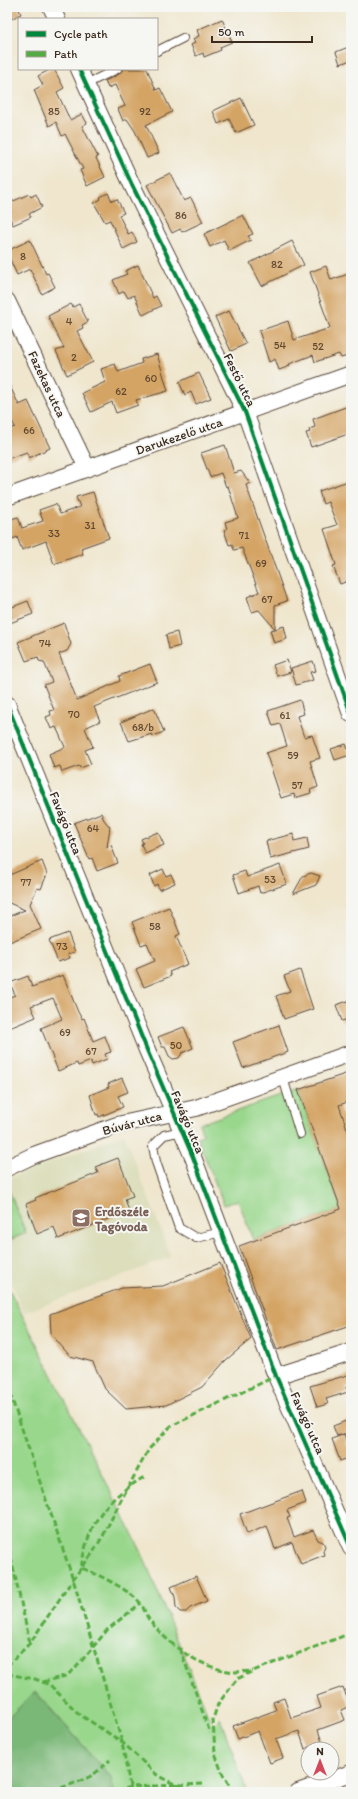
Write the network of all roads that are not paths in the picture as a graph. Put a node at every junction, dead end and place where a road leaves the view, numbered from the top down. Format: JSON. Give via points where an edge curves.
{"nodes":[{"id":1,"x":51,"y":7,"type":"edge"},
{"id":2,"x":56,"y":18,"type":"edge"},
{"id":3,"x":183,"y":38,"type":"dead end"},
{"id":4,"x":158,"y":50,"type":"edge"},
{"id":5,"x":79,"y":70,"type":"edge"},
{"id":6,"x":115,"y":70,"type":"edge"},
{"id":7,"x":86,"y":84,"type":"junction"},
{"id":8,"x":7,"y":301,"type":"edge"},
{"id":9,"x":351,"y":374,"type":"edge"},
{"id":10,"x":245,"y":412,"type":"junction"},
{"id":11,"x":86,"y":468,"type":"junction"},
{"id":12,"x":7,"y":497,"type":"edge"},
{"id":13,"x":7,"y":704,"type":"edge"},
{"id":14,"x":351,"y":714,"type":"edge"},
{"id":15,"x":351,"y":1054,"type":"edge"},
{"id":16,"x":283,"y":1078,"type":"junction"},
{"id":17,"x":173,"y":1112,"type":"junction"},
{"id":18,"x":182,"y":1131,"type":"junction"},
{"id":19,"x":300,"y":1134,"type":"dead end"},
{"id":20,"x":7,"y":1168,"type":"edge"},
{"id":21,"x":222,"y":1232,"type":"junction"},
{"id":22,"x":351,"y":1352,"type":"edge"},
{"id":23,"x":276,"y":1376,"type":"junction"},
{"id":24,"x":351,"y":1548,"type":"edge"},
{"id":25,"x":351,"y":1773,"type":"edge"},
{"id":26,"x":298,"y":1792,"type":"edge"}],
"edges":[{"from":1,"to":2,"type":"street"},
{"from":3,"to":4,"type":"lane"},
{"from":5,"to":7,"type":"street","name":"Festő utca"},
{"from":6,"to":7,"type":"lane"},
{"from":7,"to":10,"type":"street","name":"Festő utca","via":[[132,185]]},
{"from":8,"to":11,"type":"street","name":"Fazekas utca"},
{"from":9,"to":10,"type":"street","name":"Darukezelő utca"},
{"from":10,"to":11,"type":"street","name":"Darukezelő utca"},
{"from":10,"to":14,"type":"street","name":"Festő utca"},
{"from":11,"to":12,"type":"street","name":"Darukezelő utca"},
{"from":13,"to":17,"type":"street","name":"Favágó utca"},
{"from":15,"to":16,"type":"street","name":"Búvár utca"},
{"from":16,"to":17,"type":"street","name":"Búvár utca","via":[[196,1108]]},
{"from":16,"to":19,"type":"lane"},
{"from":17,"to":18,"type":"street","name":"Favágó utca"},
{"from":17,"to":20,"type":"street","name":"Búvár utca","via":[[117,1125],[34,1155]]},
{"from":18,"to":21,"type":"street","name":"Favágó utca"},
{"from":18,"to":21,"type":"lane","via":[[164,1135],[153,1146],[156,1162],[180,1228],[196,1238]]},
{"from":21,"to":23,"type":"street","name":"Favágó utca"},
{"from":22,"to":23,"type":"street"},
{"from":23,"to":24,"type":"street","name":"Favágó utca"},
{"from":25,"to":26,"type":"street"}]}
